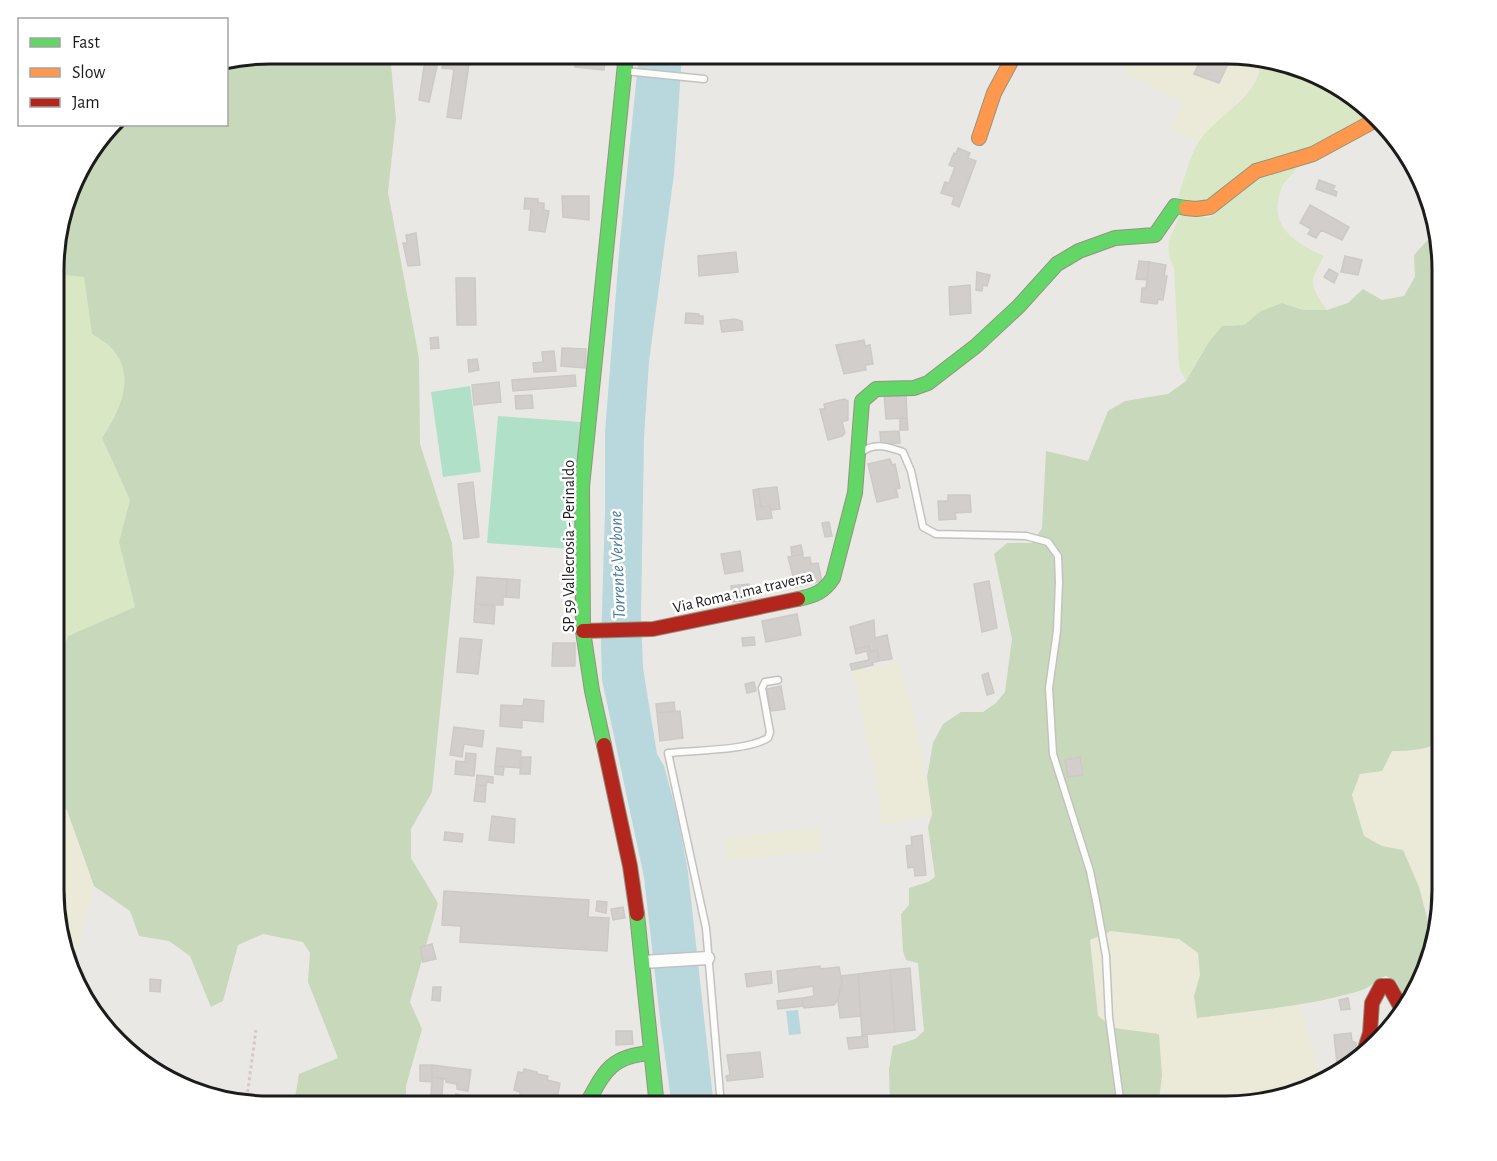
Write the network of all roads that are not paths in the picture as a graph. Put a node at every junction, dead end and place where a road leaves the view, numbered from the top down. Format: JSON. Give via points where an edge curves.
{"nodes":[{"id":1,"x":629,"y":64,"type":"edge"},
{"id":2,"x":1009,"y":65,"type":"edge"},
{"id":3,"x":631,"y":72,"type":"junction"},
{"id":4,"x":704,"y":79,"type":"dead end"},
{"id":5,"x":1369,"y":123,"type":"edge"},
{"id":6,"x":979,"y":138,"type":"dead end"},
{"id":7,"x":859,"y":454,"type":"junction"},
{"id":8,"x":583,"y":631,"type":"junction"},
{"id":9,"x":778,"y":680,"type":"dead end"},
{"id":10,"x":705,"y":958,"type":"junction"},
{"id":11,"x":647,"y":962,"type":"junction"},
{"id":12,"x":1399,"y":1003,"type":"edge"},
{"id":13,"x":1368,"y":1038,"type":"edge"},
{"id":14,"x":651,"y":1053,"type":"junction"},
{"id":15,"x":591,"y":1096,"type":"edge"},
{"id":16,"x":656,"y":1096,"type":"edge"},
{"id":17,"x":720,"y":1096,"type":"edge"},
{"id":18,"x":1120,"y":1096,"type":"edge"}],
"edges":[{"from":1,"to":3,"type":"street","name":"SP 59 Vallecrosia - Perinaldo"},
{"from":2,"to":6,"type":"street","via":[[994,93]]},
{"from":3,"to":4,"type":"lane"},
{"from":3,"to":8,"type":"street","name":"SP 59 Vallecrosia - Perinaldo","via":[[582,487]]},
{"from":5,"to":7,"type":"street","name":"Via Roma 1.ma traversa","via":[[1313,154],[1256,171],[1210,207],[1175,206],[1155,235],[1115,238],[1079,250],[1057,264],[976,346],[928,383],[914,388],[876,389],[862,401]]},
{"from":7,"to":8,"type":"street","name":"Via Roma 1.ma traversa","via":[[855,493],[833,578],[826,589],[812,596],[653,629]]},
{"from":7,"to":18,"type":"lane","via":[[868,447],[886,446],[903,452],[923,527],[936,534],[1026,537],[1048,542],[1058,556],[1056,631],[1049,688],[1053,754],[1090,871],[1097,906],[1106,956]]},
{"from":8,"to":11,"type":"street","name":"SP 59 Vallecrosia - Perinaldo"},
{"from":9,"to":10,"type":"lane","via":[[765,682],[762,688],[768,738],[742,746],[668,753],[700,894],[706,928]]},
{"from":10,"to":11,"type":"street"},
{"from":10,"to":17,"type":"lane"},
{"from":11,"to":14,"type":"street","name":"SP 59 Vallecrosia - Perinaldo"},
{"from":12,"to":13,"type":"street","via":[[1389,986],[1381,986],[1371,1005]]},
{"from":14,"to":15,"type":"street","via":[[628,1055],[615,1062]]},
{"from":14,"to":16,"type":"street","name":"SP 59 Vallecrosia - Perinaldo"}]}
